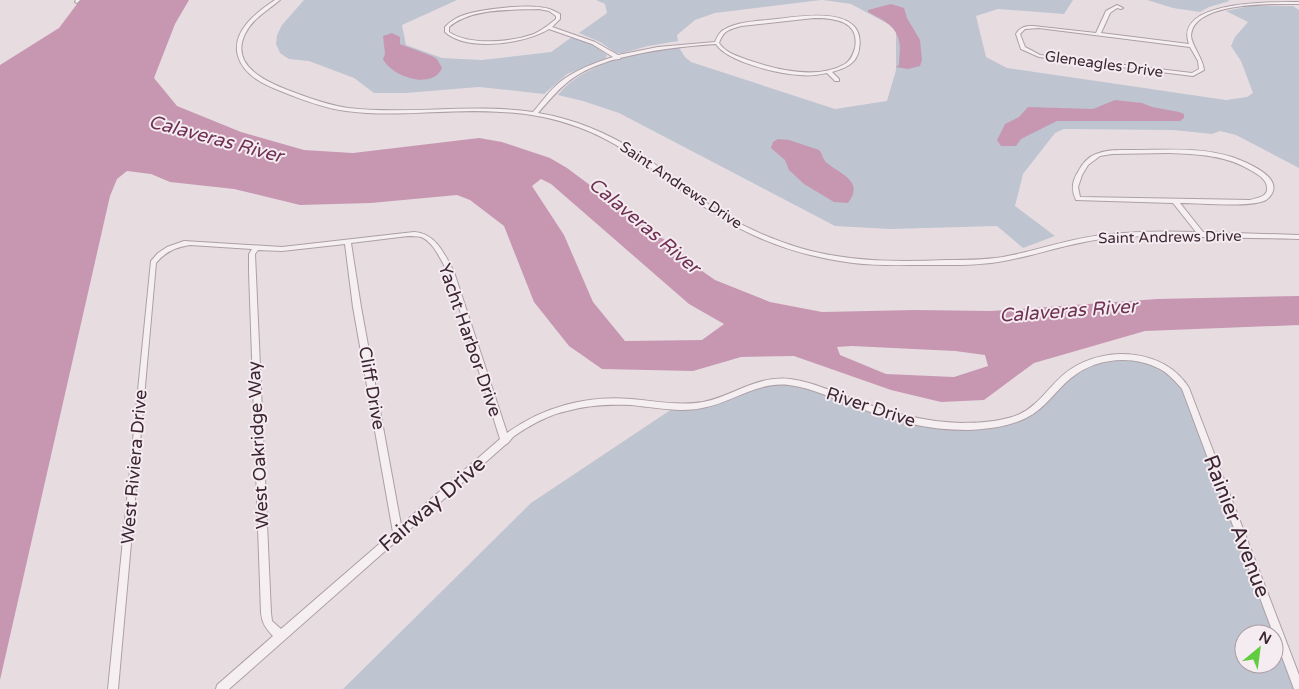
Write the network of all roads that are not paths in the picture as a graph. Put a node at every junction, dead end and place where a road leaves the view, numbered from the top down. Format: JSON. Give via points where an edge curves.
{"nodes":[{"id":1,"x":278,"y":0,"type":"edge"},
{"id":2,"x":1299,"y":3,"type":"edge"},
{"id":3,"x":1121,"y":8,"type":"dead end"},
{"id":4,"x":547,"y":27,"type":"junction"},
{"id":5,"x":1098,"y":34,"type":"junction"},
{"id":6,"x":717,"y":43,"type":"junction"},
{"id":7,"x":1193,"y":46,"type":"junction"},
{"id":8,"x":618,"y":58,"type":"junction"},
{"id":9,"x":828,"y":72,"type":"junction"},
{"id":10,"x":837,"y":80,"type":"dead end"},
{"id":11,"x":535,"y":113,"type":"junction"},
{"id":12,"x":1175,"y":201,"type":"junction"},
{"id":13,"x":1202,"y":235,"type":"junction"},
{"id":14,"x":1299,"y":237,"type":"edge"},
{"id":15,"x":348,"y":242,"type":"junction"},
{"id":16,"x":256,"y":248,"type":"junction"},
{"id":17,"x":166,"y":250,"type":"joint"},
{"id":18,"x":1168,"y":368,"type":"joint"},
{"id":19,"x":678,"y":406,"type":"joint"},
{"id":20,"x":505,"y":441,"type":"junction"},
{"id":21,"x":398,"y":533,"type":"junction"},
{"id":22,"x":281,"y":636,"type":"junction"},
{"id":23,"x":113,"y":689,"type":"edge"},
{"id":24,"x":221,"y":689,"type":"edge"},
{"id":25,"x":1299,"y":689,"type":"edge"}],
"edges":[{"from":1,"to":11,"type":"street","name":"Saint Andrews Drive","via":[[251,21],[239,45],[246,68],[273,86],[316,103],[353,110],[489,109]]},
{"from":2,"to":7,"type":"street","name":"Gleneagles Drive","via":[[1249,4],[1218,10],[1192,25],[1189,37]]},
{"from":3,"to":5,"type":"street","via":[[1117,6],[1108,12]]},
{"from":4,"to":4,"type":"street","via":[[522,38],[478,42],[456,39],[446,29],[452,21],[467,15],[536,8],[558,15],[556,21]]},
{"from":4,"to":8,"type":"street","via":[[589,40]]},
{"from":5,"to":7,"type":"street","name":"Gleneagles Drive"},
{"from":5,"to":7,"type":"street","name":"Gleneagles Drive","via":[[1034,27],[1023,29],[1018,34],[1023,48],[1039,56],[1193,75],[1202,70]]},
{"from":6,"to":8,"type":"street","via":[[664,46]]},
{"from":6,"to":9,"type":"street","via":[[730,55],[776,69],[800,73]]},
{"from":6,"to":9,"type":"street","via":[[724,31],[740,25],[808,17],[834,19],[846,23],[858,37],[856,54],[847,65]]},
{"from":8,"to":11,"type":"street","via":[[590,66],[572,76],[557,87]]},
{"from":9,"to":10,"type":"street"},
{"from":11,"to":13,"type":"street","name":"Saint Andrews Drive","via":[[576,124],[614,140],[747,230],[796,249],[835,258],[895,263],[974,262],[1102,237]]},
{"from":12,"to":12,"type":"street","via":[[1256,201],[1268,196],[1271,189],[1267,180],[1250,166],[1208,154],[1106,153],[1092,159],[1074,184],[1078,199]]},
{"from":12,"to":13,"type":"street"},
{"from":13,"to":14,"type":"street","name":"Saint Andrews Drive"},
{"from":15,"to":16,"type":"street","name":"Yacht Harbor Drive","via":[[282,249]]},
{"from":15,"to":20,"type":"street","name":"Yacht Harbor Drive","via":[[415,234],[425,236],[433,245],[451,272]]},
{"from":15,"to":21,"type":"street","name":"Cliff Drive"},
{"from":16,"to":17,"type":"street","name":"Yacht Harbor Drive","via":[[190,243]]},
{"from":16,"to":22,"type":"street","name":"West Oakridge Way","via":[[252,254],[252,272],[266,621]]},
{"from":17,"to":23,"type":"street","name":"West Riviera Drive","via":[[153,263]]},
{"from":18,"to":19,"type":"street","name":"River Drive","via":[[1154,361],[1133,358],[1088,364],[1069,374],[1048,399],[1023,416],[976,427],[934,425],[903,419],[812,387],[779,381],[753,385],[705,404]]},
{"from":18,"to":25,"type":"street","name":"Rainier Avenue","via":[[1185,388]]},
{"from":19,"to":20,"type":"street","name":"Fairway Drive","via":[[592,402],[535,420]]},
{"from":20,"to":21,"type":"street","name":"Fairway Drive"},
{"from":21,"to":22,"type":"street","name":"Fairway Drive"},
{"from":22,"to":24,"type":"street","name":"Fairway Drive"}]}
